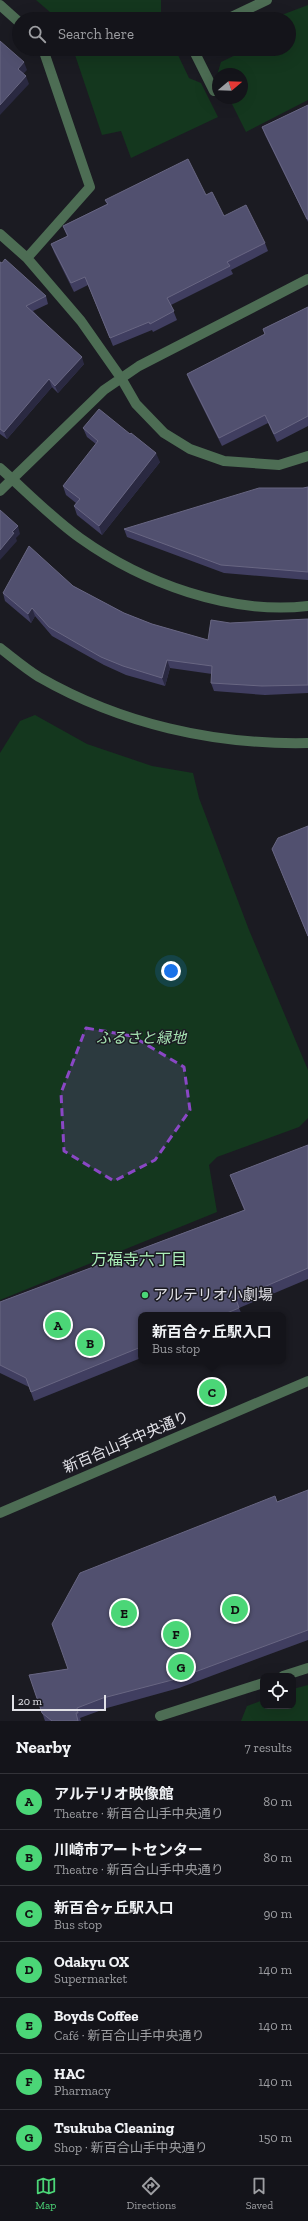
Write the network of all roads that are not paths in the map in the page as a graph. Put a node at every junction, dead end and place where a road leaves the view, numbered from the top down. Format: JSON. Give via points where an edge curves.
{"nodes":[{"id":1,"x":267,"y":0,"type":"edge"},
{"id":2,"x":0,"y":5,"type":"edge"},
{"id":3,"x":242,"y":12,"type":"edge"},
{"id":4,"x":12,"y":16,"type":"edge"},
{"id":5,"x":45,"y":56,"type":"edge"},
{"id":6,"x":196,"y":56,"type":"edge"},
{"id":7,"x":212,"y":87,"type":"edge"},
{"id":8,"x":0,"y":234,"type":"edge"},
{"id":9,"x":27,"y":258,"type":"junction"},
{"id":10,"x":308,"y":279,"type":"edge"},
{"id":11,"x":120,"y":378,"type":"junction"},
{"id":12,"x":308,"y":456,"type":"edge"},
{"id":13,"x":0,"y":468,"type":"edge"},
{"id":14,"x":12,"y":478,"type":"junction"},
{"id":15,"x":0,"y":491,"type":"edge"},
{"id":16,"x":308,"y":606,"type":"edge"},
{"id":17,"x":0,"y":648,"type":"edge"},
{"id":18,"x":308,"y":743,"type":"edge"},
{"id":19,"x":308,"y":1381,"type":"edge"},
{"id":20,"x":0,"y":1513,"type":"edge"},
{"id":21,"x":308,"y":1668,"type":"edge"},
{"id":22,"x":292,"y":1673,"type":"edge"},
{"id":23,"x":260,"y":1684,"type":"edge"},
{"id":24,"x":160,"y":1716,"type":"dead end"}],
"edges":[{"from":1,"to":3,"type":"street"},
{"from":2,"to":4,"type":"street"},
{"from":5,"to":9,"type":"street","via":[[90,186]]},
{"from":6,"to":7,"type":"street"},
{"from":8,"to":9,"type":"street"},
{"from":9,"to":11,"type":"street","via":[[81,321]]},
{"from":10,"to":11,"type":"street","via":[[146,362]]},
{"from":11,"to":12,"type":"street","via":[[136,404],[164,433],[190,449],[224,461],[244,464],[279,465]]},
{"from":11,"to":14,"type":"street","via":[[104,390]]},
{"from":13,"to":14,"type":"street"},
{"from":14,"to":15,"type":"street"},
{"from":14,"to":16,"type":"street","via":[[79,538],[159,582],[207,599],[250,606]]},
{"from":17,"to":18,"type":"street","via":[[38,676],[91,703],[141,721],[204,737],[278,744]]},
{"from":19,"to":20,"type":"street","name":"新百合山手中央通り"},
{"from":21,"to":22,"type":"street"},
{"from":23,"to":24,"type":"street"}]}
